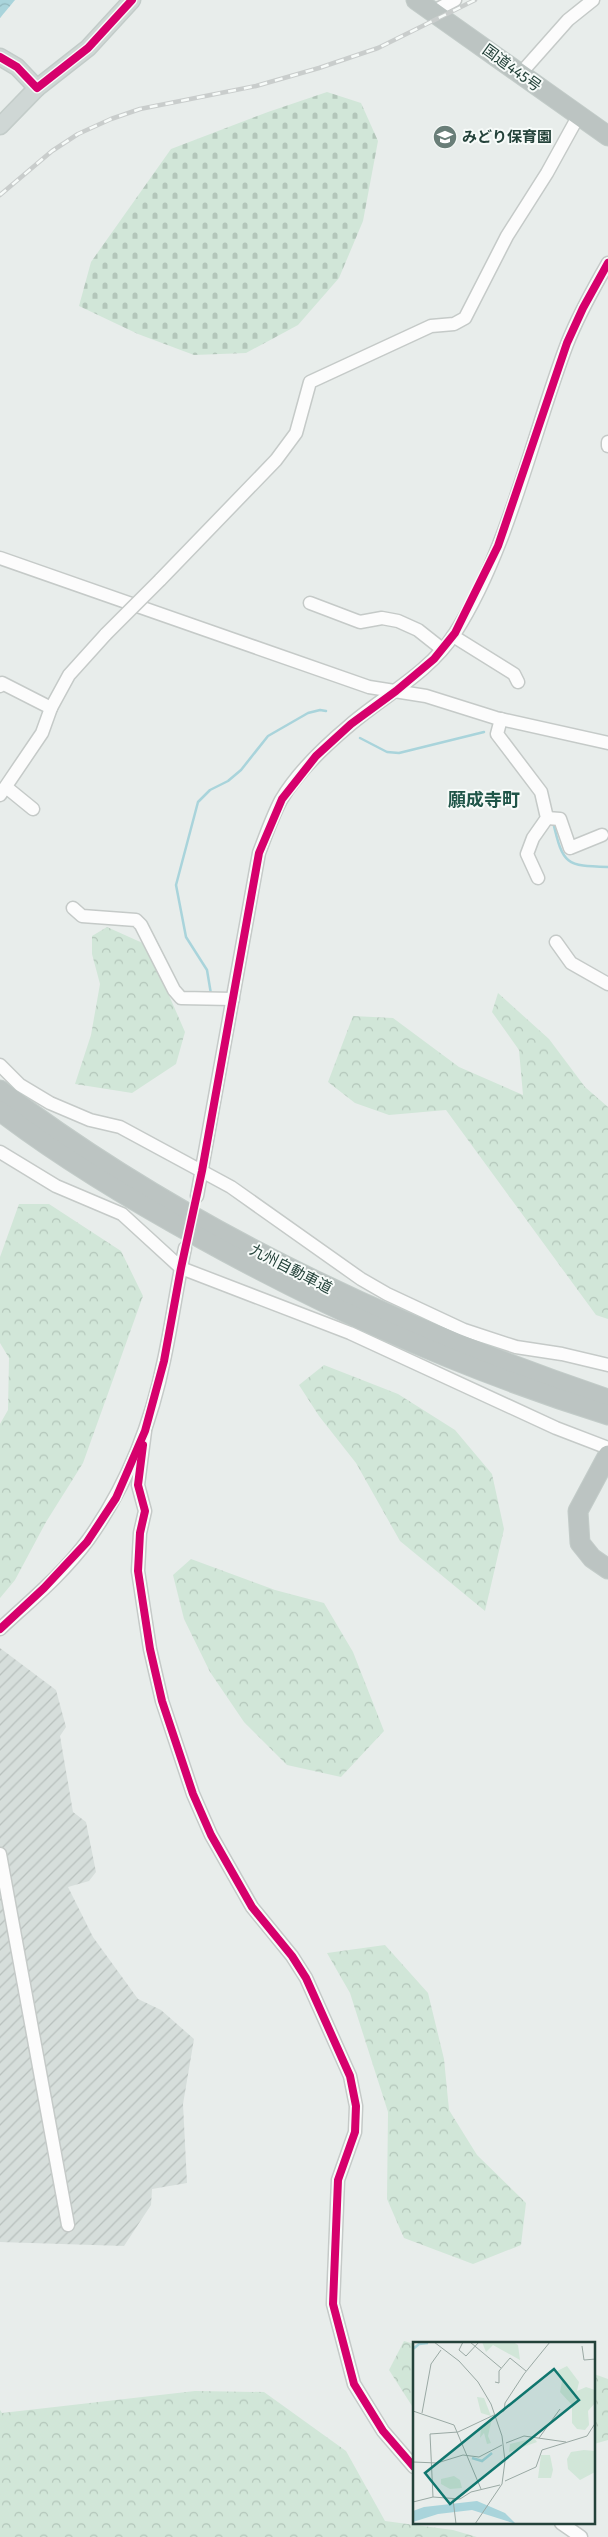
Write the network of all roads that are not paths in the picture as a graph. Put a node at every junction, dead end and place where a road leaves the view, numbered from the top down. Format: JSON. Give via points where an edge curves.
{"nodes":[{"id":1,"x":132,"y":0,"type":"edge"},
{"id":2,"x":416,"y":0,"type":"edge"},
{"id":3,"x":455,"y":0,"type":"edge"},
{"id":4,"x":593,"y":0,"type":"edge"},
{"id":5,"x":432,"y":12,"type":"junction"},
{"id":6,"x":0,"y":56,"type":"edge"},
{"id":7,"x":521,"y":74,"type":"junction"},
{"id":8,"x":37,"y":88,"type":"junction"},
{"id":9,"x":579,"y":115,"type":"junction"},
{"id":10,"x":0,"y":126,"type":"edge"},
{"id":11,"x":608,"y":136,"type":"edge"},
{"id":12,"x":608,"y":263,"type":"edge"},
{"id":13,"x":0,"y":558,"type":"edge"},
{"id":14,"x":310,"y":603,"type":"dead end"},
{"id":15,"x":453,"y":636,"type":"junction"},
{"id":16,"x":442,"y":649,"type":"junction"},
{"id":17,"x":518,"y":682,"type":"dead end"},
{"id":18,"x":0,"y":686,"type":"edge"},
{"id":19,"x":396,"y":691,"type":"junction"},
{"id":20,"x":51,"y":708,"type":"junction"},
{"id":21,"x":501,"y":719,"type":"junction"},
{"id":22,"x":608,"y":743,"type":"edge"},
{"id":23,"x":3,"y":791,"type":"edge"},
{"id":24,"x":33,"y":809,"type":"dead end"},
{"id":25,"x":546,"y":818,"type":"junction"},
{"id":26,"x":602,"y":835,"type":"dead end"},
{"id":27,"x":538,"y":878,"type":"dead end"},
{"id":28,"x":73,"y":908,"type":"dead end"},
{"id":29,"x":556,"y":942,"type":"dead end"},
{"id":30,"x":608,"y":984,"type":"edge"},
{"id":31,"x":233,"y":999,"type":"junction"},
{"id":32,"x":0,"y":1065,"type":"edge"},
{"id":33,"x":0,"y":1090,"type":"edge"},
{"id":34,"x":0,"y":1111,"type":"edge"},
{"id":35,"x":0,"y":1152,"type":"edge"},
{"id":36,"x":202,"y":1171,"type":"junction"},
{"id":37,"x":197,"y":1196,"type":"dead end"},
{"id":38,"x":185,"y":1248,"type":"dead end"},
{"id":39,"x":181,"y":1268,"type":"junction"},
{"id":40,"x":608,"y":1365,"type":"edge"},
{"id":41,"x":608,"y":1399,"type":"edge"},
{"id":42,"x":608,"y":1416,"type":"edge"},
{"id":43,"x":145,"y":1431,"type":"junction"},
{"id":44,"x":608,"y":1448,"type":"edge"},
{"id":45,"x":608,"y":1455,"type":"edge"},
{"id":46,"x":608,"y":1569,"type":"edge"},
{"id":47,"x":0,"y":1629,"type":"edge"},
{"id":48,"x":0,"y":1854,"type":"edge"},
{"id":49,"x":68,"y":2225,"type":"dead end"},
{"id":50,"x":413,"y":2466,"type":"edge"},
{"id":51,"x":562,"y":2524,"type":"edge"},
{"id":52,"x":581,"y":2537,"type":"edge"}],
"edges":[{"from":1,"to":8,"type":"main road","via":[[88,48]]},
{"from":2,"to":5,"type":"highway","name":"国道445号"},
{"from":3,"to":5,"type":"street"},
{"from":4,"to":7,"type":"street","via":[[568,20]]},
{"from":5,"to":7,"type":"highway","name":"国道445号"},
{"from":6,"to":8,"type":"main road","via":[[17,67]]},
{"from":7,"to":9,"type":"highway","name":"国道445号"},
{"from":8,"to":10,"type":"main road"},
{"from":9,"to":11,"type":"highway","name":"国道445号"},
{"from":9,"to":20,"type":"street","bridge":true,"via":[[507,236],[466,318],[454,324],[431,326],[310,382],[292,441],[106,634],[69,675]]},
{"from":12,"to":15,"type":"street","via":[[568,343],[498,546]]},
{"from":13,"to":19,"type":"street","via":[[369,687]]},
{"from":14,"to":16,"type":"street","via":[[360,622],[382,618],[398,621],[418,630]]},
{"from":15,"to":16,"type":"street"},
{"from":15,"to":17,"type":"street","via":[[514,674]]},
{"from":16,"to":19,"type":"street"},
{"from":18,"to":20,"type":"street","via":[[2,683]]},
{"from":19,"to":21,"type":"street","via":[[426,696]]},
{"from":19,"to":31,"type":"street","via":[[351,724],[316,756],[282,800],[259,852]]},
{"from":20,"to":23,"type":"street","via":[[42,733]]},
{"from":21,"to":22,"type":"street"},
{"from":21,"to":25,"type":"street","via":[[497,734],[541,792]]},
{"from":23,"to":24,"type":"street"},
{"from":25,"to":26,"type":"street","via":[[560,819],[570,848]]},
{"from":25,"to":27,"type":"street","via":[[526,854]]},
{"from":28,"to":31,"type":"street","via":[[82,916],[136,920],[181,998]]},
{"from":29,"to":30,"type":"street","via":[[571,964]]},
{"from":31,"to":36,"type":"street"},
{"from":32,"to":36,"type":"street","via":[[20,1085],[50,1103],[90,1120],[120,1127]]},
{"from":33,"to":41,"type":"highway","name":"九州自動車道","via":[[85,1152],[238,1242],[313,1281],[411,1326]]},
{"from":34,"to":42,"type":"highway","name":"九州自動車道","via":[[74,1164],[155,1213],[306,1294],[406,1340],[542,1395]]},
{"from":35,"to":39,"type":"street","via":[[56,1186],[122,1214]]},
{"from":36,"to":37,"type":"street"},
{"from":36,"to":40,"type":"street","via":[[232,1187],[387,1294],[464,1330],[508,1345]]},
{"from":38,"to":39,"type":"street"},
{"from":39,"to":43,"type":"street","via":[[164,1361]]},
{"from":39,"to":44,"type":"street","via":[[350,1333],[556,1428]]},
{"from":43,"to":47,"type":"street","via":[[116,1498],[87,1542]]},
{"from":43,"to":50,"type":"street","via":[[138,1485],[145,1511],[138,1571],[162,1701],[193,1794],[211,1835],[252,1907],[306,1978],[350,2076],[356,2106],[355,2132],[338,2180],[332,2304],[354,2384],[383,2431]]},
{"from":45,"to":46,"type":"highway","via":[[578,1510],[580,1543],[592,1558]]},
{"from":48,"to":49,"type":"street"},
{"from":51,"to":52,"type":"street"}]}
